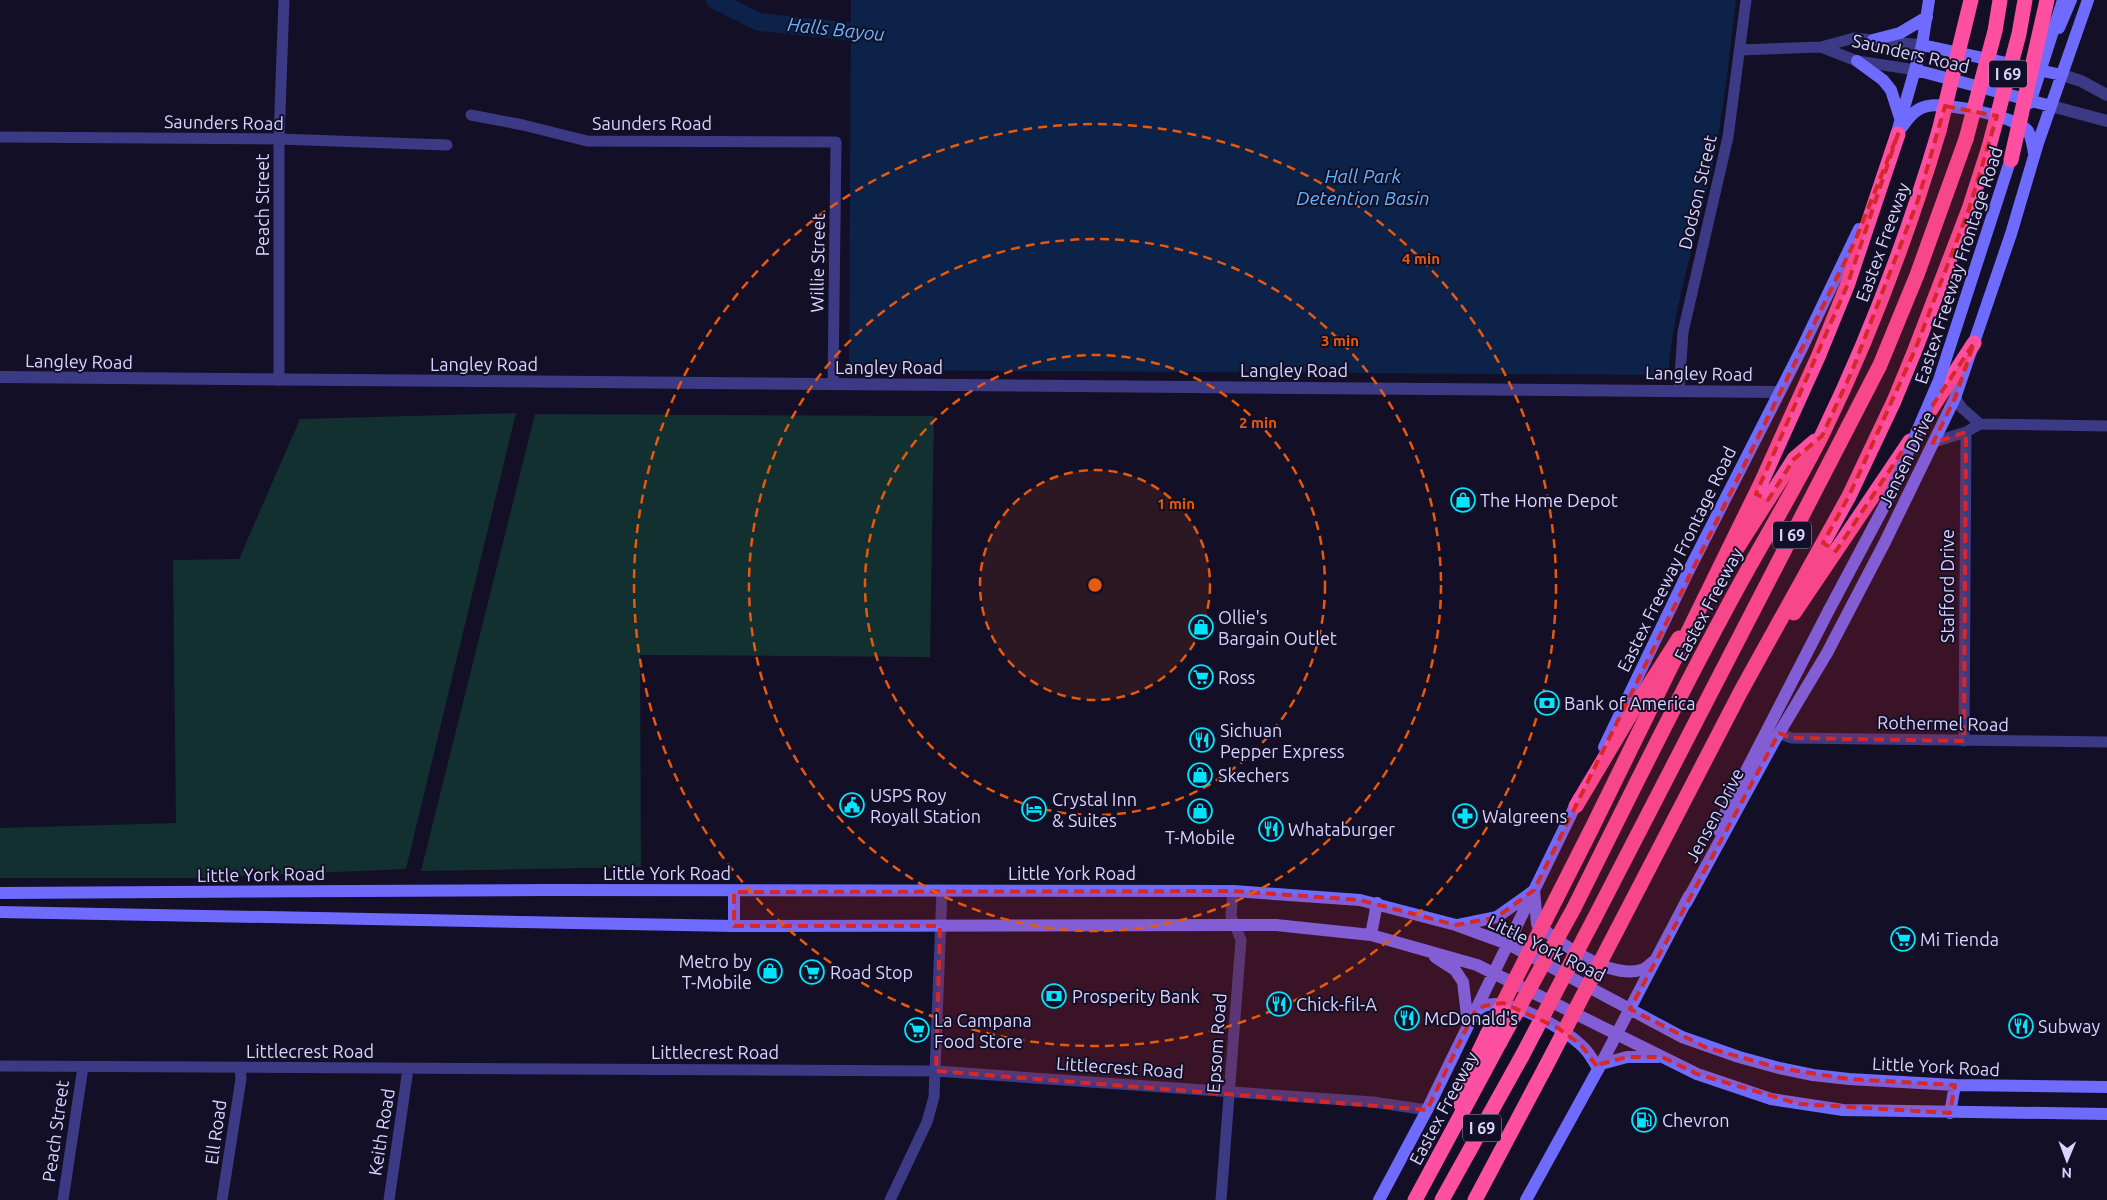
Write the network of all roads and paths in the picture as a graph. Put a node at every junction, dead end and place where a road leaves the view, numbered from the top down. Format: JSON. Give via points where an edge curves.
{"nodes":[{"id":1,"x":284,"y":0,"type":"edge"},
{"id":2,"x":1746,"y":0,"type":"edge"},
{"id":3,"x":1928,"y":0,"type":"edge"},
{"id":4,"x":1971,"y":0,"type":"edge"},
{"id":5,"x":2000,"y":0,"type":"edge"},
{"id":6,"x":2025,"y":0,"type":"edge"},
{"id":7,"x":2047,"y":0,"type":"edge"},
{"id":8,"x":2063,"y":0,"type":"edge"},
{"id":9,"x":2071,"y":0,"type":"edge"},
{"id":10,"x":2088,"y":0,"type":"edge"},
{"id":11,"x":1927,"y":17,"type":"junction"},
{"id":12,"x":1873,"y":40,"type":"junction"},
{"id":13,"x":1922,"y":45,"type":"junction"},
{"id":14,"x":1821,"y":47,"type":"junction"},
{"id":15,"x":1740,"y":50,"type":"junction"},
{"id":16,"x":1857,"y":61,"type":"junction"},
{"id":17,"x":1916,"y":70,"type":"junction"},
{"id":18,"x":2037,"y":71,"type":"junction"},
{"id":19,"x":2062,"y":76,"type":"junction"},
{"id":20,"x":2107,"y":95,"type":"edge"},
{"id":21,"x":2051,"y":106,"type":"junction"},
{"id":22,"x":471,"y":115,"type":"dead end"},
{"id":23,"x":2107,"y":121,"type":"edge"},
{"id":24,"x":1899,"y":129,"type":"junction"},
{"id":25,"x":0,"y":137,"type":"edge"},
{"id":26,"x":280,"y":139,"type":"junction"},
{"id":27,"x":836,"y":142,"type":"joint"},
{"id":28,"x":447,"y":145,"type":"dead end"},
{"id":29,"x":2034,"y":156,"type":"junction"},
{"id":30,"x":2011,"y":160,"type":"junction"},
{"id":31,"x":1974,"y":343,"type":"junction"},
{"id":32,"x":0,"y":377,"type":"edge"},
{"id":33,"x":279,"y":380,"type":"junction"},
{"id":34,"x":832,"y":384,"type":"junction"},
{"id":35,"x":1679,"y":390,"type":"junction"},
{"id":36,"x":1778,"y":392,"type":"junction"},
{"id":37,"x":1956,"y":398,"type":"junction"},
{"id":38,"x":1980,"y":424,"type":"junction"},
{"id":39,"x":2107,"y":426,"type":"edge"},
{"id":40,"x":1966,"y":432,"type":"junction"},
{"id":41,"x":1822,"y":436,"type":"junction"},
{"id":42,"x":1934,"y":442,"type":"junction"},
{"id":43,"x":1741,"y":690,"type":"junction"},
{"id":44,"x":1779,"y":733,"type":"junction"},
{"id":45,"x":1964,"y":741,"type":"junction"},
{"id":46,"x":2107,"y":742,"type":"edge"},
{"id":47,"x":1576,"y":806,"type":"junction"},
{"id":48,"x":942,"y":890,"type":"junction"},
{"id":49,"x":1534,"y":890,"type":"junction"},
{"id":50,"x":1233,"y":891,"type":"junction"},
{"id":51,"x":0,"y":892,"type":"edge"},
{"id":52,"x":734,"y":892,"type":"junction"},
{"id":53,"x":1376,"y":903,"type":"junction"},
{"id":54,"x":1686,"y":903,"type":"junction"},
{"id":55,"x":0,"y":912,"type":"edge"},
{"id":56,"x":1235,"y":925,"type":"junction"},
{"id":57,"x":1456,"y":925,"type":"junction"},
{"id":58,"x":734,"y":926,"type":"junction"},
{"id":59,"x":940,"y":926,"type":"junction"},
{"id":60,"x":1370,"y":935,"type":"junction"},
{"id":61,"x":1508,"y":944,"type":"junction"},
{"id":62,"x":1425,"y":950,"type":"junction"},
{"id":63,"x":1656,"y":960,"type":"junction"},
{"id":64,"x":1493,"y":973,"type":"junction"},
{"id":65,"x":1630,"y":1009,"type":"junction"},
{"id":66,"x":1474,"y":1013,"type":"junction"},
{"id":67,"x":1468,"y":1026,"type":"junction"},
{"id":68,"x":1616,"y":1034,"type":"junction"},
{"id":69,"x":1494,"y":1039,"type":"junction"},
{"id":70,"x":1662,"y":1057,"type":"junction"},
{"id":71,"x":0,"y":1066,"type":"edge"},
{"id":72,"x":1600,"y":1066,"type":"junction"},
{"id":73,"x":83,"y":1067,"type":"junction"},
{"id":74,"x":240,"y":1068,"type":"junction"},
{"id":75,"x":408,"y":1069,"type":"junction"},
{"id":76,"x":936,"y":1071,"type":"junction"},
{"id":77,"x":1955,"y":1085,"type":"junction"},
{"id":78,"x":2107,"y":1087,"type":"edge"},
{"id":79,"x":1230,"y":1093,"type":"junction"},
{"id":80,"x":1427,"y":1110,"type":"junction"},
{"id":81,"x":1950,"y":1112,"type":"junction"},
{"id":82,"x":2107,"y":1114,"type":"edge"},
{"id":83,"x":63,"y":1200,"type":"edge"},
{"id":84,"x":222,"y":1200,"type":"edge"},
{"id":85,"x":389,"y":1200,"type":"edge"},
{"id":86,"x":890,"y":1200,"type":"edge"},
{"id":87,"x":1221,"y":1200,"type":"edge"},
{"id":88,"x":1379,"y":1200,"type":"edge"},
{"id":89,"x":1415,"y":1200,"type":"edge"},
{"id":90,"x":1442,"y":1200,"type":"edge"},
{"id":91,"x":1475,"y":1200,"type":"edge"},
{"id":92,"x":1526,"y":1200,"type":"edge"}],
"edges":[{"from":1,"to":26,"type":"street","name":"Peach Street"},
{"from":2,"to":15,"type":"street","name":"Dodson Street"},
{"from":3,"to":11,"type":"main road","name":"Eastex Freeway Frontage Road"},
{"from":4,"to":41,"type":"highway","name":"Eastex Freeway","number":"I 69","bridge":true,"via":[[1939,132],[1918,200],[1867,338]]},
{"from":5,"to":90,"type":"highway","number":"I 69","bridge":true,"via":[[1995,31],[1966,139],[1917,275],[1880,365],[1594,919]]},
{"from":6,"to":43,"type":"highway","number":"I 69","bridge":true,"via":[[1989,147],[1969,209],[1894,401],[1849,496]]},
{"from":7,"to":30,"type":"highway","bridge":true},
{"from":8,"to":30,"type":"main road","name":"Eastex Freeway Frontage Road","bridge":true},
{"from":9,"to":18,"type":"main road"},
{"from":10,"to":19,"type":"main road","name":"Jensen Drive"},
{"from":11,"to":12,"type":"main road","via":[[1900,33]]},
{"from":11,"to":13,"type":"main road","name":"Eastex Freeway Frontage Road"},
{"from":12,"to":13,"type":"street","name":"Saunders Road"},
{"from":12,"to":14,"type":"street","name":"Saunders Road","via":[[1854,38]]},
{"from":13,"to":17,"type":"main road","name":"Eastex Freeway Frontage Road"},
{"from":13,"to":18,"type":"main road","name":"Saunders Road"},
{"from":14,"to":15,"type":"street","name":"Saunders Road"},
{"from":14,"to":16,"type":"street","name":"Saunders Road"},
{"from":15,"to":35,"type":"street","name":"Dodson Street","via":[[1728,138],[1683,332]]},
{"from":16,"to":17,"type":"street","name":"Saunders Road"},
{"from":16,"to":24,"type":"main road","via":[[1891,90]]},
{"from":17,"to":21,"type":"main road","name":"Saunders Road"},
{"from":17,"to":24,"type":"main road","name":"Eastex Freeway Frontage Road"},
{"from":18,"to":19,"type":"main road","name":"Saunders Road"},
{"from":19,"to":20,"type":"street","via":[[2081,81]]},
{"from":19,"to":21,"type":"main road","name":"Jensen Drive"},
{"from":21,"to":23,"type":"street"},
{"from":21,"to":29,"type":"main road","name":"Jensen Drive"},
{"from":22,"to":27,"type":"street","name":"Saunders Road","via":[[586,141]]},
{"from":24,"to":29,"type":"main road","via":[[1919,109],[1930,105],[1947,106],[2019,123],[2028,132]]},
{"from":24,"to":36,"type":"main road","name":"Eastex Freeway Frontage Road","via":[[1854,241]]},
{"from":24,"to":69,"type":"highway","bridge":true,"via":[[1847,286],[1818,357],[1761,483],[1556,899]]},
{"from":25,"to":26,"type":"street","name":"Saunders Road"},
{"from":26,"to":28,"type":"street","name":"Saunders Road"},
{"from":26,"to":33,"type":"street","name":"Peach Street"},
{"from":27,"to":34,"type":"street","name":"Willie Street"},
{"from":29,"to":31,"type":"main road","name":"Jensen Drive"},
{"from":30,"to":54,"type":"main road","name":"Eastex Freeway Frontage Road","bridge":true,"via":[[1940,380],[1887,501],[1730,802]]},
{"from":31,"to":37,"type":"main road","name":"Jensen Drive"},
{"from":31,"to":43,"type":"highway"},
{"from":32,"to":33,"type":"street","name":"Langley Road"},
{"from":33,"to":34,"type":"street","name":"Langley Road"},
{"from":34,"to":35,"type":"street","name":"Langley Road"},
{"from":35,"to":36,"type":"street","name":"Langley Road"},
{"from":36,"to":47,"type":"main road","name":"Eastex Freeway Frontage Road"},
{"from":37,"to":38,"type":"street"},
{"from":37,"to":42,"type":"main road","name":"Jensen Drive"},
{"from":38,"to":39,"type":"street"},
{"from":38,"to":40,"type":"street"},
{"from":40,"to":42,"type":"street"},
{"from":40,"to":45,"type":"street","name":"Stafford Drive"},
{"from":41,"to":47,"type":"highway","via":[[1794,459],[1634,706]]},
{"from":41,"to":69,"type":"highway","name":"Eastex Freeway","number":"I 69","bridge":true,"via":[[1722,616],[1574,908]]},
{"from":42,"to":44,"type":"main road","name":"Jensen Drive","via":[[1827,653]]},
{"from":43,"to":91,"type":"highway","number":"I 69","bridge":true},
{"from":44,"to":45,"type":"street","name":"Rothermel Road","via":[[1791,738]]},
{"from":44,"to":54,"type":"main road","name":"Jensen Drive"},
{"from":45,"to":46,"type":"street","name":"Rothermel Road"},
{"from":47,"to":49,"type":"main road","name":"Eastex Freeway Frontage Road"},
{"from":48,"to":50,"type":"main road","name":"Little York Road"},
{"from":48,"to":52,"type":"main road","name":"Little York Road"},
{"from":48,"to":59,"type":"street"},
{"from":49,"to":57,"type":"main road","via":[[1497,917]]},
{"from":49,"to":61,"type":"main road","name":"Eastex Freeway Frontage Road"},
{"from":49,"to":63,"type":"main road","via":[[1537,924],[1605,968],[1643,970]]},
{"from":50,"to":53,"type":"main road","name":"Little York Road"},
{"from":50,"to":56,"type":"street","name":"Epsom Road"},
{"from":51,"to":52,"type":"main road","name":"Little York Road"},
{"from":52,"to":58,"type":"main road"},
{"from":53,"to":57,"type":"main road","name":"Little York Road"},
{"from":53,"to":60,"type":"main road"},
{"from":54,"to":63,"type":"main road","name":"Eastex Freeway Frontage Road"},
{"from":55,"to":58,"type":"main road"},
{"from":56,"to":59,"type":"main road"},
{"from":56,"to":60,"type":"main road","via":[[1276,925]]},
{"from":56,"to":79,"type":"street","name":"Epsom Road","via":[[1241,940]]},
{"from":57,"to":61,"type":"main road","name":"Little York Road"},
{"from":58,"to":59,"type":"main road"},
{"from":59,"to":76,"type":"street"},
{"from":60,"to":62,"type":"main road"},
{"from":61,"to":64,"type":"main road","name":"Eastex Freeway Frontage Road"},
{"from":61,"to":65,"type":"main road","name":"Little York Road"},
{"from":62,"to":64,"type":"main road"},
{"from":62,"to":67,"type":"main road","via":[[1455,970],[1463,982]]},
{"from":63,"to":65,"type":"main road","name":"Eastex Freeway Frontage Road"},
{"from":64,"to":66,"type":"main road","name":"Eastex Freeway Frontage Road"},
{"from":64,"to":68,"type":"main road"},
{"from":65,"to":68,"type":"main road","name":"Eastex Freeway Frontage Road"},
{"from":65,"to":77,"type":"main road","name":"Little York Road","via":[[1682,1038],[1779,1068],[1849,1079]]},
{"from":66,"to":67,"type":"main road","name":"Eastex Freeway Frontage Road"},
{"from":66,"to":72,"type":"main road","via":[[1484,1006],[1513,1007],[1573,1038]]},
{"from":67,"to":80,"type":"main road","name":"Eastex Freeway Frontage Road"},
{"from":68,"to":70,"type":"main road"},
{"from":68,"to":72,"type":"main road","name":"Eastex Freeway Frontage Road"},
{"from":69,"to":89,"type":"highway","name":"Eastex Freeway","number":"I 69","via":[[1458,1121]]},
{"from":70,"to":72,"type":"main road","via":[[1627,1057]]},
{"from":70,"to":81,"type":"main road","via":[[1697,1074],[1799,1104],[1843,1110]]},
{"from":71,"to":73,"type":"street","name":"Littlecrest Road"},
{"from":72,"to":92,"type":"main road","name":"Eastex Freeway Frontage Road"},
{"from":73,"to":74,"type":"street","name":"Littlecrest Road"},
{"from":73,"to":83,"type":"street","name":"Peach Street"},
{"from":74,"to":75,"type":"street","name":"Littlecrest Road"},
{"from":74,"to":84,"type":"street","name":"Ell Road"},
{"from":75,"to":76,"type":"street","name":"Littlecrest Road"},
{"from":75,"to":85,"type":"street","name":"Keith Road"},
{"from":76,"to":79,"type":"street","name":"Littlecrest Road"},
{"from":76,"to":86,"type":"street","via":[[934,1097],[927,1122]]},
{"from":77,"to":78,"type":"main road","name":"Little York Road"},
{"from":77,"to":81,"type":"main road"},
{"from":79,"to":80,"type":"street","name":"Littlecrest Road","via":[[1373,1102]]},
{"from":79,"to":87,"type":"street","name":"Epsom Road"},
{"from":80,"to":88,"type":"main road","name":"Eastex Freeway Frontage Road"},
{"from":81,"to":82,"type":"main road"}]}
